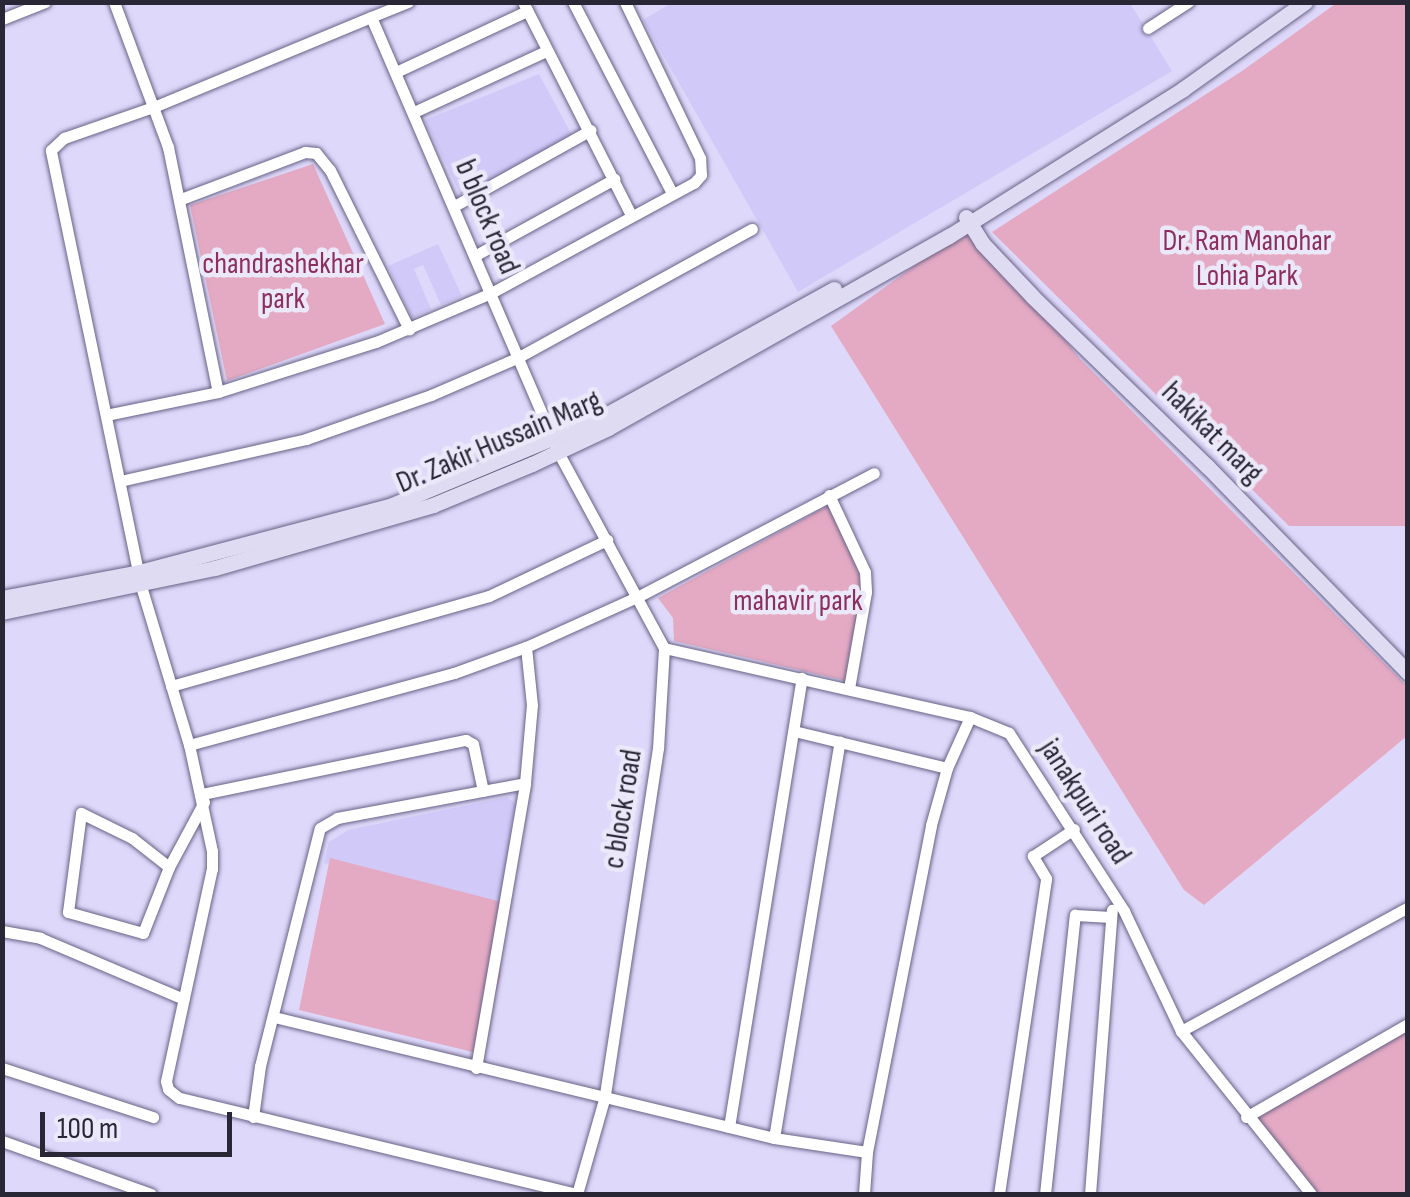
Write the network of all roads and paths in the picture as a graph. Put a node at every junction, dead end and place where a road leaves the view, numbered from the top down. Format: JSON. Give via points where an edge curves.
{"nodes":[{"id":1,"x":45,"y":2,"type":"edge"},
{"id":2,"x":114,"y":2,"type":"edge"},
{"id":3,"x":408,"y":2,"type":"edge"},
{"id":4,"x":574,"y":2,"type":"edge"},
{"id":5,"x":626,"y":2,"type":"edge"},
{"id":6,"x":1187,"y":3,"type":"edge"},
{"id":7,"x":1302,"y":3,"type":"edge"},
{"id":8,"x":524,"y":6,"type":"edge"},
{"id":9,"x":371,"y":17,"type":"junction"},
{"id":10,"x":2,"y":19,"type":"edge"},
{"id":11,"x":1148,"y":28,"type":"dead end"},
{"id":12,"x":546,"y":51,"type":"junction"},
{"id":13,"x":396,"y":72,"type":"junction"},
{"id":14,"x":156,"y":106,"type":"junction"},
{"id":15,"x":414,"y":112,"type":"junction"},
{"id":16,"x":591,"y":130,"type":"junction"},
{"id":17,"x":614,"y":179,"type":"junction"},
{"id":18,"x":672,"y":193,"type":"junction"},
{"id":19,"x":182,"y":199,"type":"junction"},
{"id":20,"x":456,"y":204,"type":"junction"},
{"id":21,"x":631,"y":215,"type":"junction"},
{"id":22,"x":972,"y":223,"type":"junction"},
{"id":23,"x":752,"y":229,"type":"dead end"},
{"id":24,"x":476,"y":256,"type":"junction"},
{"id":25,"x":491,"y":292,"type":"junction"},
{"id":26,"x":409,"y":329,"type":"junction"},
{"id":27,"x":517,"y":358,"type":"junction"},
{"id":28,"x":218,"y":392,"type":"junction"},
{"id":29,"x":106,"y":415,"type":"junction"},
{"id":30,"x":555,"y":445,"type":"junction"},
{"id":31,"x":874,"y":473,"type":"dead end"},
{"id":32,"x":120,"y":481,"type":"junction"},
{"id":33,"x":829,"y":495,"type":"junction"},
{"id":34,"x":606,"y":540,"type":"junction"},
{"id":35,"x":140,"y":578,"type":"junction"},
{"id":36,"x":638,"y":596,"type":"junction"},
{"id":37,"x":2,"y":598,"type":"edge"},
{"id":38,"x":2,"y":612,"type":"edge"},
{"id":39,"x":526,"y":646,"type":"junction"},
{"id":40,"x":664,"y":648,"type":"junction"},
{"id":41,"x":1408,"y":674,"type":"edge"},
{"id":42,"x":802,"y":678,"type":"junction"},
{"id":43,"x":171,"y":686,"type":"junction"},
{"id":44,"x":849,"y":688,"type":"junction"},
{"id":45,"x":970,"y":717,"type":"junction"},
{"id":46,"x":794,"y":731,"type":"junction"},
{"id":47,"x":840,"y":741,"type":"junction"},
{"id":48,"x":190,"y":745,"type":"junction"},
{"id":49,"x":947,"y":768,"type":"junction"},
{"id":50,"x":525,"y":784,"type":"junction"},
{"id":51,"x":482,"y":790,"type":"junction"},
{"id":52,"x":204,"y":798,"type":"junction"},
{"id":53,"x":1074,"y":829,"type":"junction"},
{"id":54,"x":168,"y":867,"type":"junction"},
{"id":55,"x":1114,"y":894,"type":"junction"},
{"id":56,"x":1408,"y":907,"type":"edge"},
{"id":57,"x":1111,"y":916,"type":"junction"},
{"id":58,"x":2,"y":931,"type":"edge"},
{"id":59,"x":184,"y":999,"type":"junction"},
{"id":60,"x":274,"y":1017,"type":"junction"},
{"id":61,"x":1408,"y":1024,"type":"edge"},
{"id":62,"x":1180,"y":1031,"type":"junction"},
{"id":63,"x":2,"y":1068,"type":"edge"},
{"id":64,"x":476,"y":1068,"type":"junction"},
{"id":65,"x":605,"y":1096,"type":"junction"},
{"id":66,"x":253,"y":1117,"type":"junction"},
{"id":67,"x":1246,"y":1117,"type":"junction"},
{"id":68,"x":153,"y":1118,"type":"dead end"},
{"id":69,"x":729,"y":1127,"type":"junction"},
{"id":70,"x":774,"y":1138,"type":"junction"},
{"id":71,"x":2,"y":1141,"type":"edge"},
{"id":72,"x":867,"y":1152,"type":"junction"},
{"id":73,"x":151,"y":1194,"type":"edge"},
{"id":74,"x":577,"y":1194,"type":"edge"},
{"id":75,"x":864,"y":1194,"type":"edge"},
{"id":76,"x":999,"y":1194,"type":"edge"},
{"id":77,"x":1045,"y":1194,"type":"edge"},
{"id":78,"x":1090,"y":1194,"type":"edge"},
{"id":79,"x":1311,"y":1194,"type":"edge"}],
"edges":[{"from":1,"to":10,"type":"street"},
{"from":2,"to":14,"type":"street"},
{"from":3,"to":9,"type":"street"},
{"from":4,"to":18,"type":"street"},
{"from":5,"to":18,"type":"street","via":[[700,158],[701,175]]},
{"from":6,"to":11,"type":"street"},
{"from":7,"to":22,"type":"street","name":"Dr. Zakir Hussain Marg","via":[[1183,89]]},
{"from":8,"to":12,"type":"street"},
{"from":8,"to":13,"type":"street"},
{"from":9,"to":13,"type":"street","name":"b block road"},
{"from":9,"to":14,"type":"street"},
{"from":12,"to":15,"type":"street"},
{"from":12,"to":16,"type":"street"},
{"from":13,"to":15,"type":"street","name":"b block road"},
{"from":14,"to":19,"type":"street"},
{"from":14,"to":29,"type":"street","via":[[64,138],[51,150]]},
{"from":15,"to":20,"type":"street","name":"b block road"},
{"from":16,"to":17,"type":"street"},
{"from":16,"to":20,"type":"street"},
{"from":17,"to":21,"type":"street"},
{"from":17,"to":24,"type":"street"},
{"from":18,"to":21,"type":"street"},
{"from":19,"to":26,"type":"street","via":[[316,153]]},
{"from":19,"to":28,"type":"street"},
{"from":20,"to":24,"type":"street","name":"b block road"},
{"from":21,"to":25,"type":"street"},
{"from":22,"to":30,"type":"street","name":"Dr. Zakir Hussain Marg"},
{"from":22,"to":41,"type":"street","name":"hakikat marg"},
{"from":23,"to":27,"type":"street"},
{"from":24,"to":25,"type":"street","name":"b block road"},
{"from":25,"to":26,"type":"street"},
{"from":25,"to":27,"type":"street","name":"b block road"},
{"from":26,"to":28,"type":"street"},
{"from":27,"to":30,"type":"street","name":"b block road"},
{"from":27,"to":32,"type":"street","via":[[306,440]]},
{"from":28,"to":29,"type":"street"},
{"from":29,"to":32,"type":"street"},
{"from":30,"to":34,"type":"street","name":"c block road"},
{"from":30,"to":35,"type":"street","name":"Dr. Zakir Hussain Marg","via":[[433,505]]},
{"from":31,"to":33,"type":"street"},
{"from":32,"to":35,"type":"street"},
{"from":33,"to":36,"type":"street"},
{"from":33,"to":44,"type":"street","via":[[865,572]]},
{"from":34,"to":36,"type":"street","name":"c block road"},
{"from":34,"to":43,"type":"street","via":[[489,596]]},
{"from":35,"to":37,"type":"street","name":"Dr. Zakir Hussain Marg"},
{"from":35,"to":38,"type":"street","name":"Dr. Zakir Hussain Marg"},
{"from":35,"to":43,"type":"street"},
{"from":36,"to":39,"type":"street"},
{"from":36,"to":40,"type":"street","name":"c block road"},
{"from":39,"to":48,"type":"street","via":[[454,673]]},
{"from":39,"to":50,"type":"street","via":[[532,705]]},
{"from":40,"to":42,"type":"street","name":"janakpuri road"},
{"from":40,"to":65,"type":"street","name":"c block road","via":[[658,748]]},
{"from":42,"to":44,"type":"street","name":"janakpuri road"},
{"from":42,"to":46,"type":"street"},
{"from":43,"to":48,"type":"street"},
{"from":44,"to":45,"type":"street","name":"janakpuri road"},
{"from":45,"to":49,"type":"street"},
{"from":45,"to":53,"type":"street","name":"janakpuri road","via":[[1010,733]]},
{"from":46,"to":47,"type":"street"},
{"from":46,"to":69,"type":"street"},
{"from":47,"to":49,"type":"street"},
{"from":47,"to":70,"type":"street"},
{"from":48,"to":52,"type":"street"},
{"from":49,"to":72,"type":"street"},
{"from":50,"to":51,"type":"street"},
{"from":50,"to":64,"type":"street"},
{"from":51,"to":52,"type":"street","via":[[473,744],[466,740]]},
{"from":51,"to":60,"type":"street","via":[[337,818],[320,828]]},
{"from":52,"to":54,"type":"street"},
{"from":52,"to":59,"type":"street","via":[[212,869]]},
{"from":53,"to":55,"type":"street","name":"janakpuri road"},
{"from":53,"to":76,"type":"street","via":[[1033,856],[1046,878]]},
{"from":54,"to":54,"type":"street","via":[[132,838],[81,813],[68,912],[143,933]]},
{"from":55,"to":57,"type":"street"},
{"from":55,"to":62,"type":"street","name":"janakpuri road"},
{"from":56,"to":62,"type":"street"},
{"from":57,"to":77,"type":"street","via":[[1075,914]]},
{"from":57,"to":78,"type":"street"},
{"from":58,"to":59,"type":"street","via":[[40,938]]},
{"from":59,"to":66,"type":"street","via":[[168,1089]]},
{"from":60,"to":64,"type":"street"},
{"from":60,"to":66,"type":"street"},
{"from":61,"to":67,"type":"street"},
{"from":62,"to":67,"type":"street","name":"janakpuri road"},
{"from":63,"to":68,"type":"street"},
{"from":64,"to":65,"type":"street"},
{"from":65,"to":69,"type":"street"},
{"from":65,"to":74,"type":"street","name":"c block road"},
{"from":66,"to":74,"type":"street"},
{"from":67,"to":79,"type":"street","name":"janakpuri road"},
{"from":69,"to":70,"type":"street"},
{"from":70,"to":72,"type":"street"},
{"from":71,"to":73,"type":"street"},
{"from":72,"to":75,"type":"street"}]}
